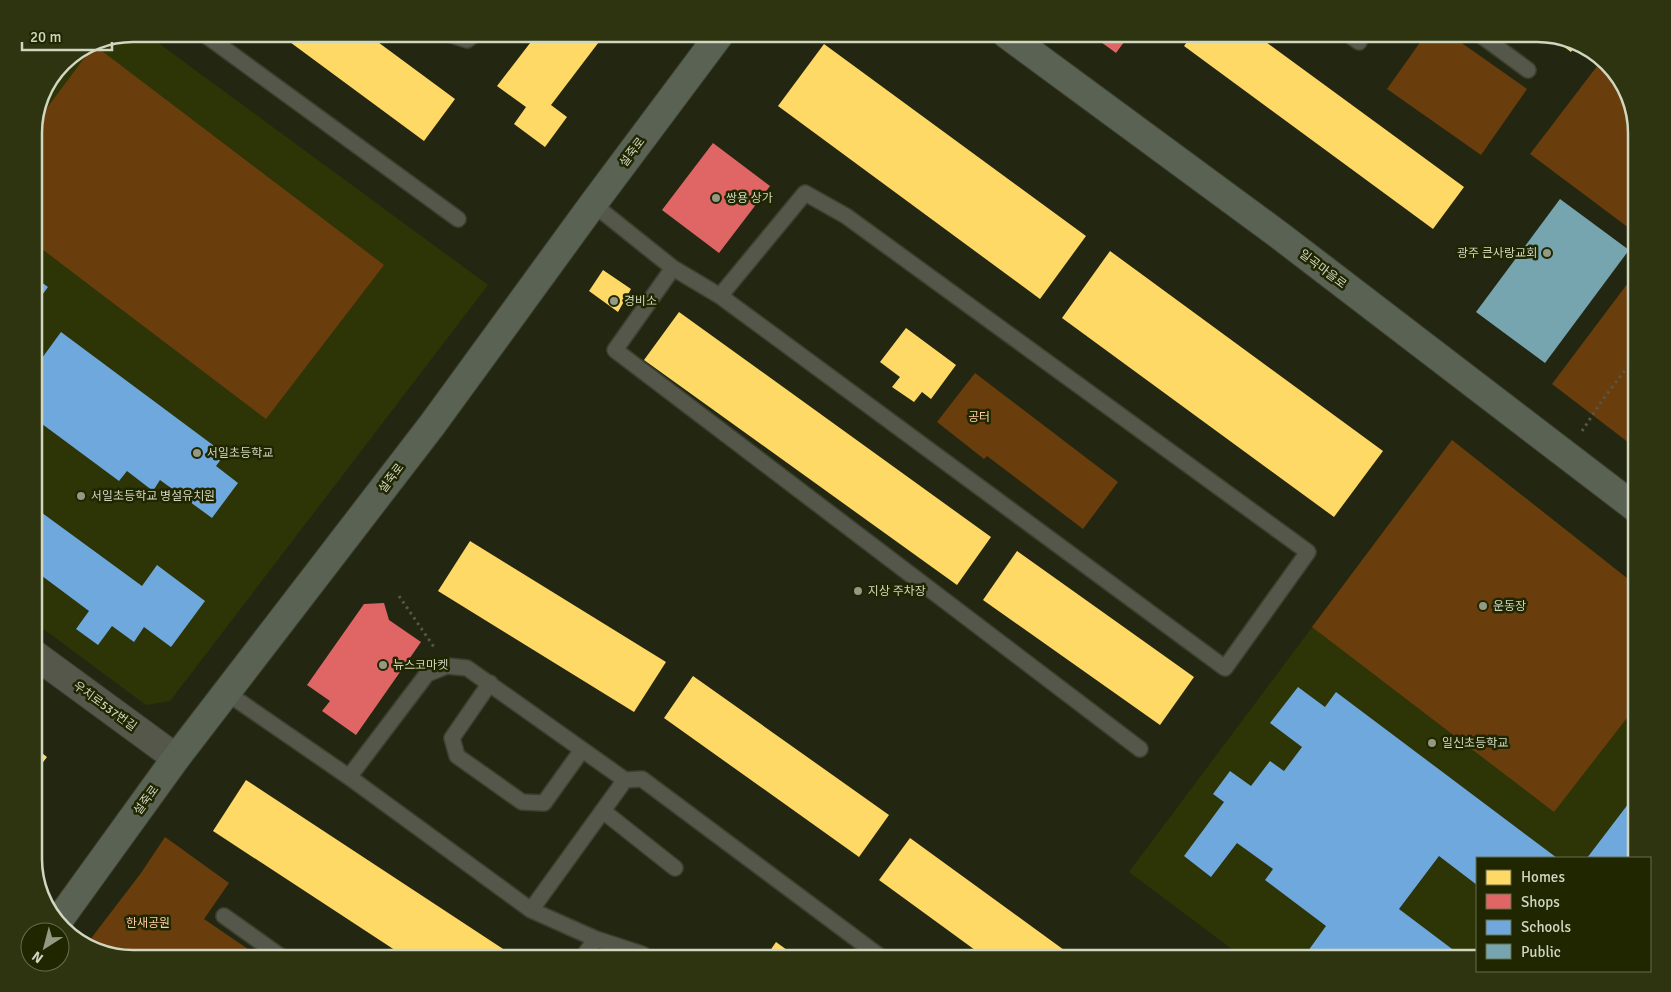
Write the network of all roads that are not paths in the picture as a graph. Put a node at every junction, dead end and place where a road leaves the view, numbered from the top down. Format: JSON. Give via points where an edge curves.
{"nodes":[{"id":1,"x":1017,"y":42,"type":"edge"},
{"id":2,"x":1490,"y":42,"type":"edge"},
{"id":3,"x":216,"y":43,"type":"edge"},
{"id":4,"x":714,"y":43,"type":"edge"},
{"id":5,"x":1528,"y":70,"type":"dead end"},
{"id":6,"x":593,"y":204,"type":"junction"},
{"id":7,"x":458,"y":219,"type":"dead end"},
{"id":8,"x":673,"y":268,"type":"junction"},
{"id":9,"x":720,"y":296,"type":"junction"},
{"id":10,"x":1628,"y":502,"type":"edge"},
{"id":11,"x":43,"y":661,"type":"edge"},
{"id":12,"x":490,"y":683,"type":"junction"},
{"id":13,"x":227,"y":693,"type":"junction"},
{"id":14,"x":1140,"y":749,"type":"dead end"},
{"id":15,"x":582,"y":750,"type":"junction"},
{"id":16,"x":176,"y":758,"type":"junction"},
{"id":17,"x":349,"y":777,"type":"junction"},
{"id":18,"x":625,"y":780,"type":"junction"},
{"id":19,"x":603,"y":811,"type":"junction"},
{"id":20,"x":676,"y":868,"type":"dead end"},
{"id":21,"x":531,"y":910,"type":"junction"},
{"id":22,"x":62,"y":915,"type":"edge"},
{"id":23,"x":224,"y":916,"type":"dead end"},
{"id":24,"x":596,"y":939,"type":"junction"},
{"id":25,"x":270,"y":949,"type":"edge"},
{"id":26,"x":589,"y":949,"type":"edge"},
{"id":27,"x":627,"y":949,"type":"edge"},
{"id":28,"x":870,"y":949,"type":"edge"}],
"edges":[{"from":1,"to":10,"type":"main road","name":"일곡마을로","via":[[1271,229]]},
{"from":2,"to":5,"type":"lane"},
{"from":3,"to":7,"type":"lane"},
{"from":4,"to":6,"type":"main road","name":"설죽로"},
{"from":6,"to":8,"type":"lane"},
{"from":6,"to":13,"type":"main road","name":"설죽로","via":[[432,425]]},
{"from":8,"to":9,"type":"lane"},
{"from":8,"to":14,"type":"lane","via":[[615,350]]},
{"from":9,"to":9,"type":"lane","via":[[1225,668],[1308,552],[846,216],[805,193]]},
{"from":11,"to":16,"type":"street","name":"우치로537번길"},
{"from":12,"to":15,"type":"lane"},
{"from":12,"to":15,"type":"lane","via":[[452,738],[456,756],[522,802],[544,803]]},
{"from":12,"to":17,"type":"lane","via":[[468,668],[447,666],[427,674]]},
{"from":13,"to":16,"type":"main road","name":"설죽로"},
{"from":13,"to":17,"type":"lane"},
{"from":15,"to":18,"type":"lane"},
{"from":16,"to":22,"type":"main road","name":"설죽로"},
{"from":17,"to":21,"type":"lane"},
{"from":18,"to":19,"type":"lane"},
{"from":18,"to":28,"type":"lane","via":[[642,779]]},
{"from":19,"to":20,"type":"lane"},
{"from":19,"to":21,"type":"lane"},
{"from":21,"to":24,"type":"lane"},
{"from":23,"to":25,"type":"lane"},
{"from":24,"to":26,"type":"lane"},
{"from":24,"to":27,"type":"lane"}]}
